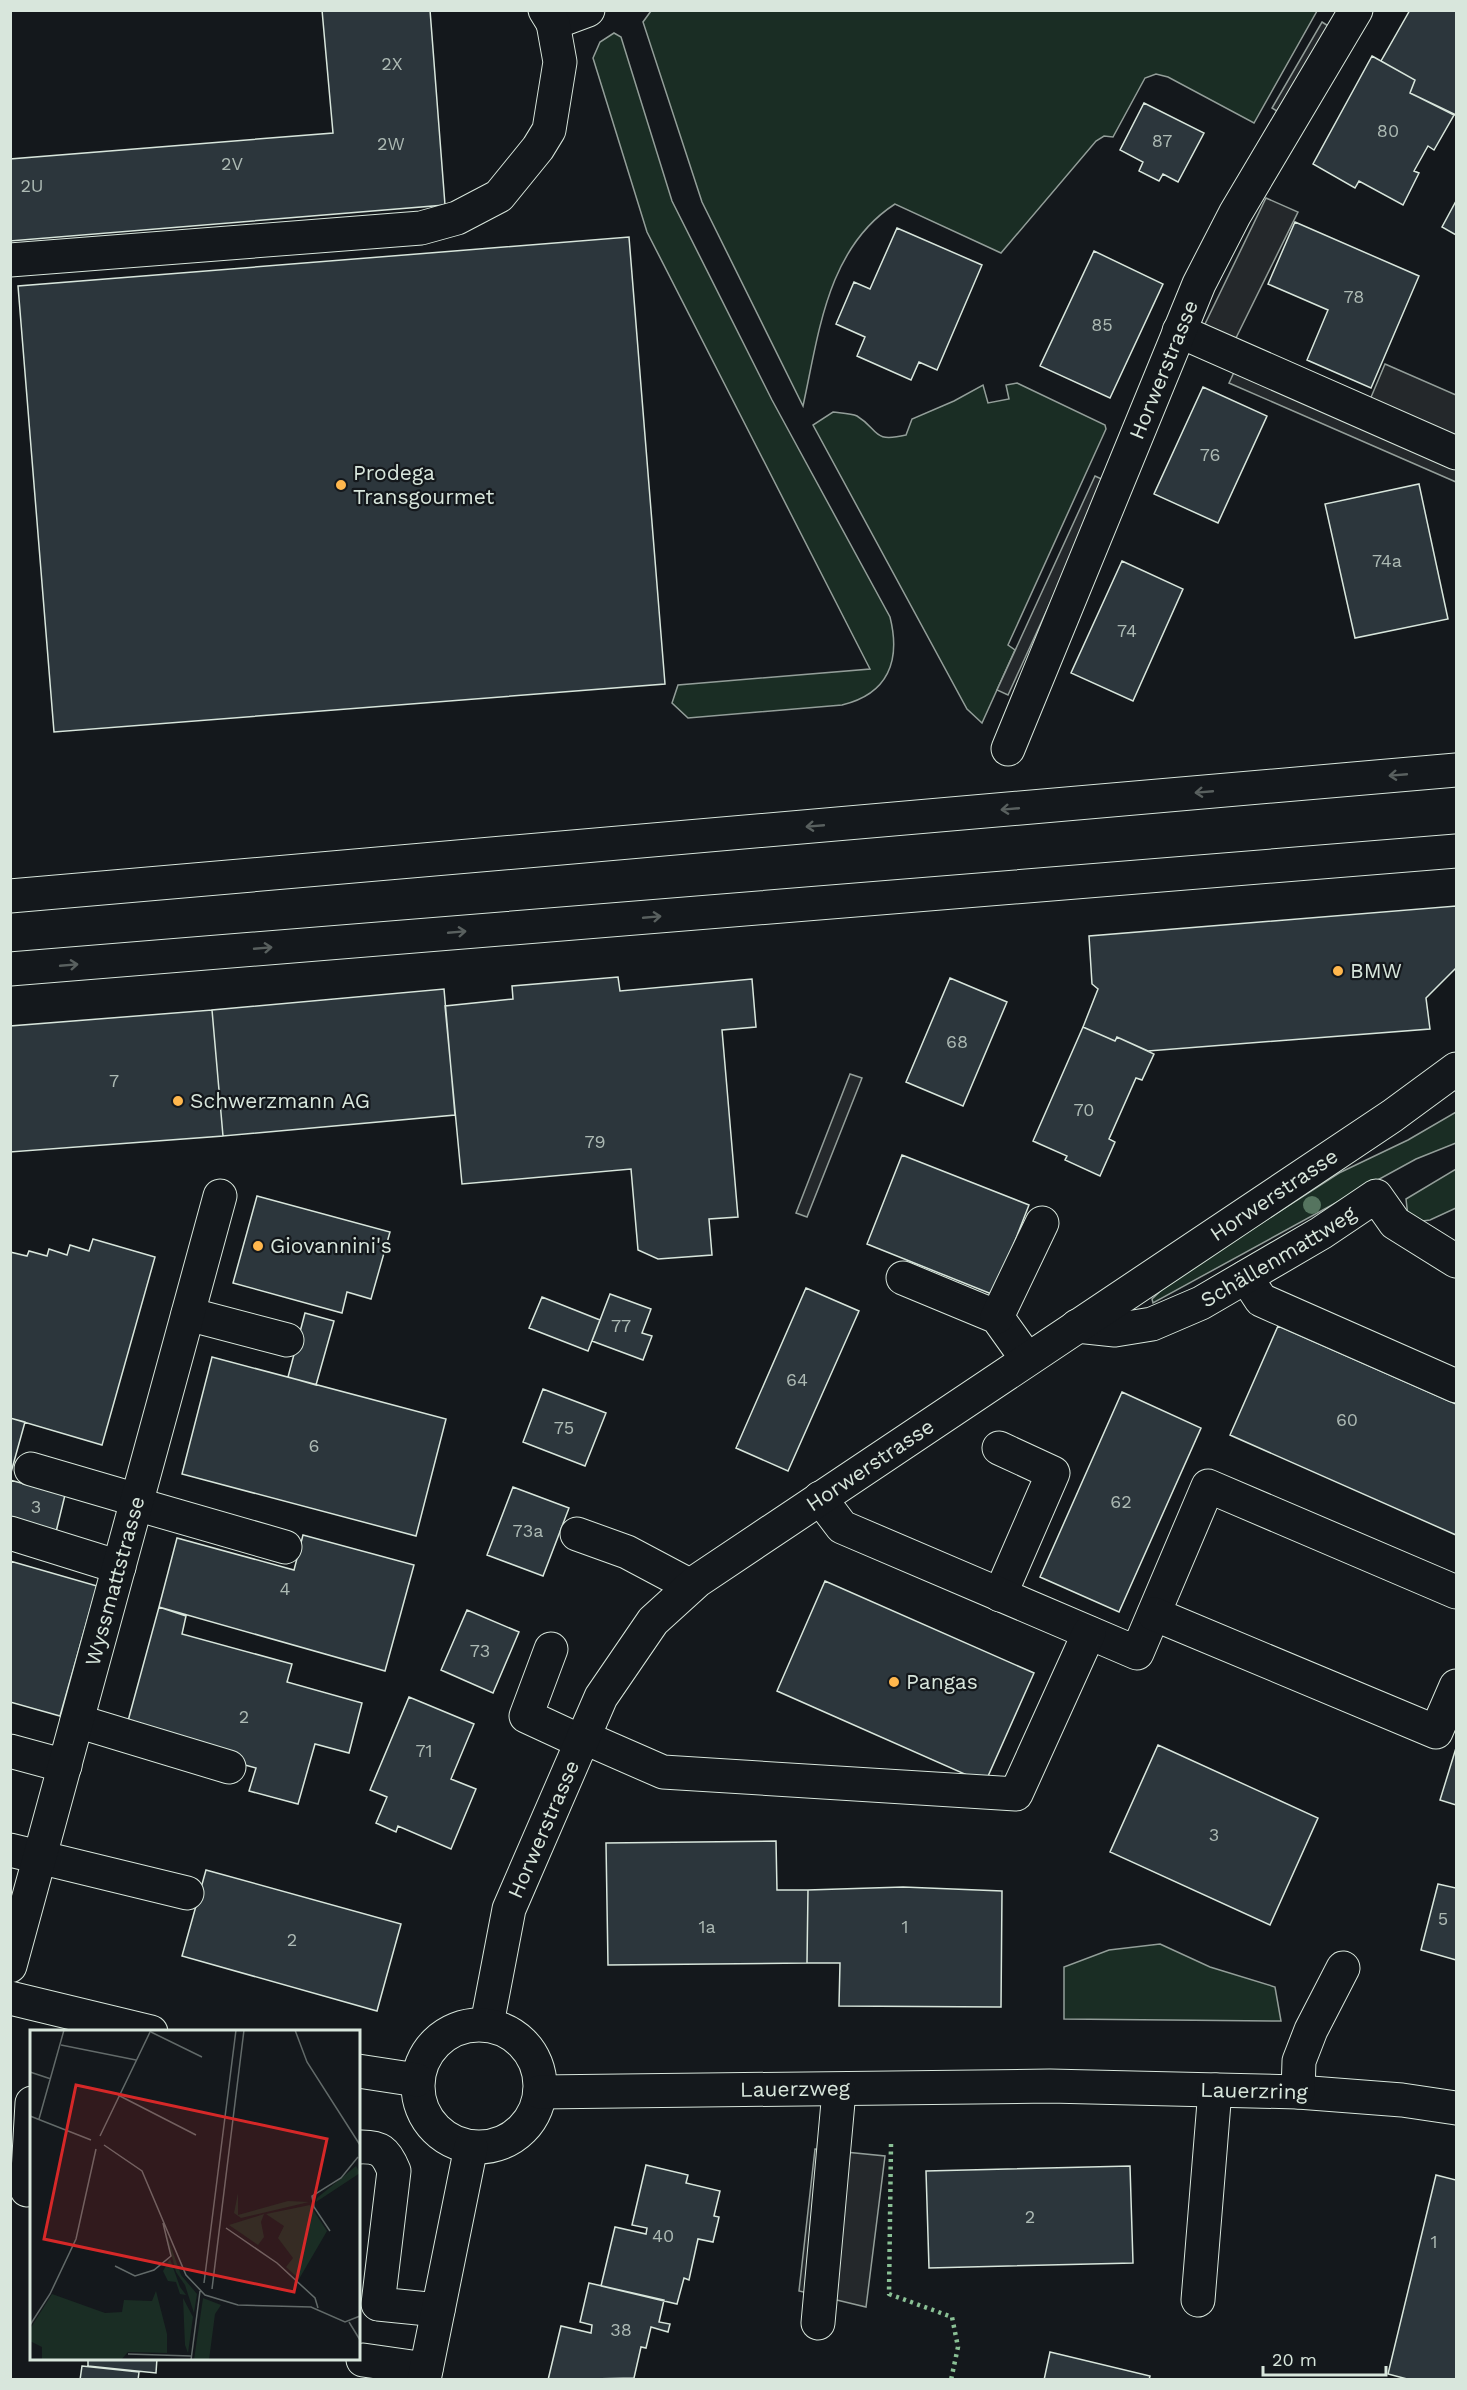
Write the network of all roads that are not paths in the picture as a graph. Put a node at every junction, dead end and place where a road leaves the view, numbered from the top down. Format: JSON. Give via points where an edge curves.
{"nodes":[{"id":1,"x":588,"y":10,"type":"edge"},
{"id":2,"x":1356,"y":10,"type":"edge"},
{"id":3,"x":549,"y":17,"type":"edge"},
{"id":4,"x":10,"y":260,"type":"edge"},
{"id":5,"x":1179,"y":331,"type":"junction"},
{"id":6,"x":1456,"y":453,"type":"edge"},
{"id":7,"x":1008,"y":748,"type":"dead end"},
{"id":8,"x":1456,"y":770,"type":"edge"},
{"id":9,"x":1456,"y":851,"type":"edge"},
{"id":10,"x":10,"y":896,"type":"edge"},
{"id":11,"x":10,"y":969,"type":"edge"},
{"id":12,"x":1456,"y":1069,"type":"edge"},
{"id":13,"x":220,"y":1196,"type":"dead end"},
{"id":14,"x":1042,"y":1223,"type":"dead end"},
{"id":15,"x":1456,"y":1261,"type":"edge"},
{"id":16,"x":1246,"y":1277,"type":"junction"},
{"id":17,"x":903,"y":1278,"type":"dead end"},
{"id":18,"x":188,"y":1314,"type":"junction"},
{"id":19,"x":997,"y":1317,"type":"junction"},
{"id":20,"x":1077,"y":1326,"type":"junction"},
{"id":21,"x":287,"y":1340,"type":"dead end"},
{"id":22,"x":1027,"y":1359,"type":"junction"},
{"id":23,"x":1456,"y":1386,"type":"edge"},
{"id":24,"x":999,"y":1448,"type":"dead end"},
{"id":25,"x":31,"y":1469,"type":"dead end"},
{"id":26,"x":820,"y":1498,"type":"junction"},
{"id":27,"x":136,"y":1502,"type":"junction"},
{"id":28,"x":10,"y":1533,"type":"edge"},
{"id":29,"x":577,"y":1534,"type":"dead end"},
{"id":30,"x":285,"y":1547,"type":"dead end"},
{"id":31,"x":119,"y":1567,"type":"junction"},
{"id":32,"x":691,"y":1586,"type":"junction"},
{"id":33,"x":1456,"y":1592,"type":"edge"},
{"id":34,"x":1000,"y":1595,"type":"junction"},
{"id":35,"x":1154,"y":1614,"type":"junction"},
{"id":36,"x":1089,"y":1633,"type":"junction"},
{"id":37,"x":551,"y":1649,"type":"dead end"},
{"id":38,"x":1456,"y":1686,"type":"edge"},
{"id":39,"x":77,"y":1721,"type":"junction"},
{"id":40,"x":581,"y":1739,"type":"junction"},
{"id":41,"x":10,"y":1751,"type":"edge"},
{"id":42,"x":65,"y":1766,"type":"junction"},
{"id":43,"x":229,"y":1767,"type":"dead end"},
{"id":44,"x":25,"y":1853,"type":"edge"},
{"id":45,"x":187,"y":1893,"type":"dead end"},
{"id":46,"x":10,"y":1966,"type":"edge"},
{"id":47,"x":1343,"y":1968,"type":"dead end"},
{"id":48,"x":28,"y":2012,"type":"edge"},
{"id":49,"x":488,"y":2024,"type":"junction"},
{"id":50,"x":145,"y":2030,"type":"edge"},
{"id":51,"x":360,"y":2072,"type":"edge"},
{"id":52,"x":417,"y":2080,"type":"junction"},
{"id":53,"x":1050,"y":2086,"type":"joint"},
{"id":54,"x":1215,"y":2090,"type":"junction"},
{"id":55,"x":839,"y":2091,"type":"junction"},
{"id":56,"x":540,"y":2092,"type":"junction"},
{"id":57,"x":1298,"y":2092,"type":"junction"},
{"id":58,"x":1456,"y":2108,"type":"edge"},
{"id":59,"x":30,"y":2138,"type":"edge"},
{"id":60,"x":471,"y":2146,"type":"junction"},
{"id":61,"x":360,"y":2147,"type":"edge"},
{"id":62,"x":27,"y":2190,"type":"dead end"},
{"id":63,"x":1198,"y":2300,"type":"dead end"},
{"id":64,"x":438,"y":2310,"type":"junction"},
{"id":65,"x":818,"y":2324,"type":"dead end"},
{"id":66,"x":363,"y":2360,"type":"dead end"},
{"id":67,"x":425,"y":2374,"type":"edge"}],
"edges":[{"from":1,"to":3,"type":"main road"},
{"from":2,"to":5,"type":"main road","name":"Horwerstrasse","via":[[1235,214]]},
{"from":3,"to":4,"type":"main road","via":[[560,63],[549,130],[499,196],[457,218],[421,228]]},
{"from":5,"to":6,"type":"main road"},
{"from":5,"to":7,"type":"main road","name":"Horwerstrasse"},
{"from":8,"to":10,"type":"main road","one_way":true},
{"from":11,"to":9,"type":"main road","one_way":true},
{"from":12,"to":20,"type":"main road","name":"Horwerstrasse"},
{"from":13,"to":18,"type":"main road","name":"Wyssmattstrasse"},
{"from":14,"to":19,"type":"main road"},
{"from":15,"to":16,"type":"main road","name":"Schällenmattweg","via":[[1395,1223],[1376,1196]]},
{"from":16,"to":20,"type":"main road","name":"Schällenmattweg","via":[[1201,1303],[1152,1324],[1115,1330]]},
{"from":16,"to":23,"type":"main road","via":[[1261,1300]]},
{"from":17,"to":19,"type":"main road"},
{"from":18,"to":21,"type":"main road"},
{"from":18,"to":27,"type":"main road","name":"Wyssmattstrasse"},
{"from":19,"to":22,"type":"main road"},
{"from":20,"to":22,"type":"main road","name":"Horwerstrasse"},
{"from":22,"to":26,"type":"main road","name":"Horwerstrasse"},
{"from":24,"to":34,"type":"main road","via":[[1053,1473]]},
{"from":25,"to":27,"type":"main road"},
{"from":26,"to":32,"type":"main road","name":"Horwerstrasse"},
{"from":26,"to":34,"type":"main road","via":[[842,1527]]},
{"from":27,"to":30,"type":"main road"},
{"from":27,"to":31,"type":"main road","name":"Wyssmattstrasse"},
{"from":28,"to":31,"type":"main road"},
{"from":29,"to":32,"type":"main road","via":[[627,1552]]},
{"from":31,"to":39,"type":"main road","name":"Wyssmattstrasse"},
{"from":32,"to":40,"type":"main road","name":"Horwerstrasse","via":[[652,1621],[601,1697]]},
{"from":33,"to":35,"type":"main road","via":[[1208,1486]]},
{"from":34,"to":36,"type":"main road"},
{"from":35,"to":36,"type":"main road","via":[[1137,1653]]},
{"from":35,"to":38,"type":"main road","via":[[1436,1732]]},
{"from":36,"to":40,"type":"main road","via":[[1016,1794],[663,1772]]},
{"from":37,"to":40,"type":"main road","via":[[526,1716]]},
{"from":39,"to":42,"type":"main road","name":"Wyssmattstrasse"},
{"from":39,"to":43,"type":"main road"},
{"from":40,"to":49,"type":"main road","name":"Horwerstrasse","via":[[509,1909]]},
{"from":41,"to":42,"type":"main road"},
{"from":42,"to":44,"type":"main road","name":"Wyssmattstrasse"},
{"from":44,"to":45,"type":"main road"},
{"from":44,"to":46,"type":"main road","name":"Wyssmattstrasse"},
{"from":47,"to":57,"type":"main road","via":[[1299,2061]]},
{"from":48,"to":50,"type":"main road"},
{"from":49,"to":52,"type":"main road","via":[[463,2027],[440,2037],[429,2049]]},
{"from":49,"to":56,"type":"main road","via":[[506,2030],[533,2055]]},
{"from":51,"to":52,"type":"main road"},
{"from":52,"to":60,"type":"main road","via":[[421,2107],[435,2129],[458,2144]]},
{"from":53,"to":54,"type":"main road","name":"Lauerzring"},
{"from":53,"to":55,"type":"main road","name":"Lauerzweg"},
{"from":54,"to":57,"type":"main road","name":"Lauerzring"},
{"from":54,"to":63,"type":"main road"},
{"from":55,"to":56,"type":"main road","name":"Lauerzweg"},
{"from":55,"to":65,"type":"main road"},
{"from":56,"to":60,"type":"main road","via":[[534,2113],[513,2137],[493,2145]]},
{"from":57,"to":58,"type":"main road","name":"Lauerzring"},
{"from":59,"to":62,"type":"main road"},
{"from":60,"to":64,"type":"main road"},
{"from":61,"to":64,"type":"main road","via":[[376,2147],[388,2154],[394,2171],[378,2304]]},
{"from":64,"to":67,"type":"main road"},
{"from":66,"to":67,"type":"main road"}]}
